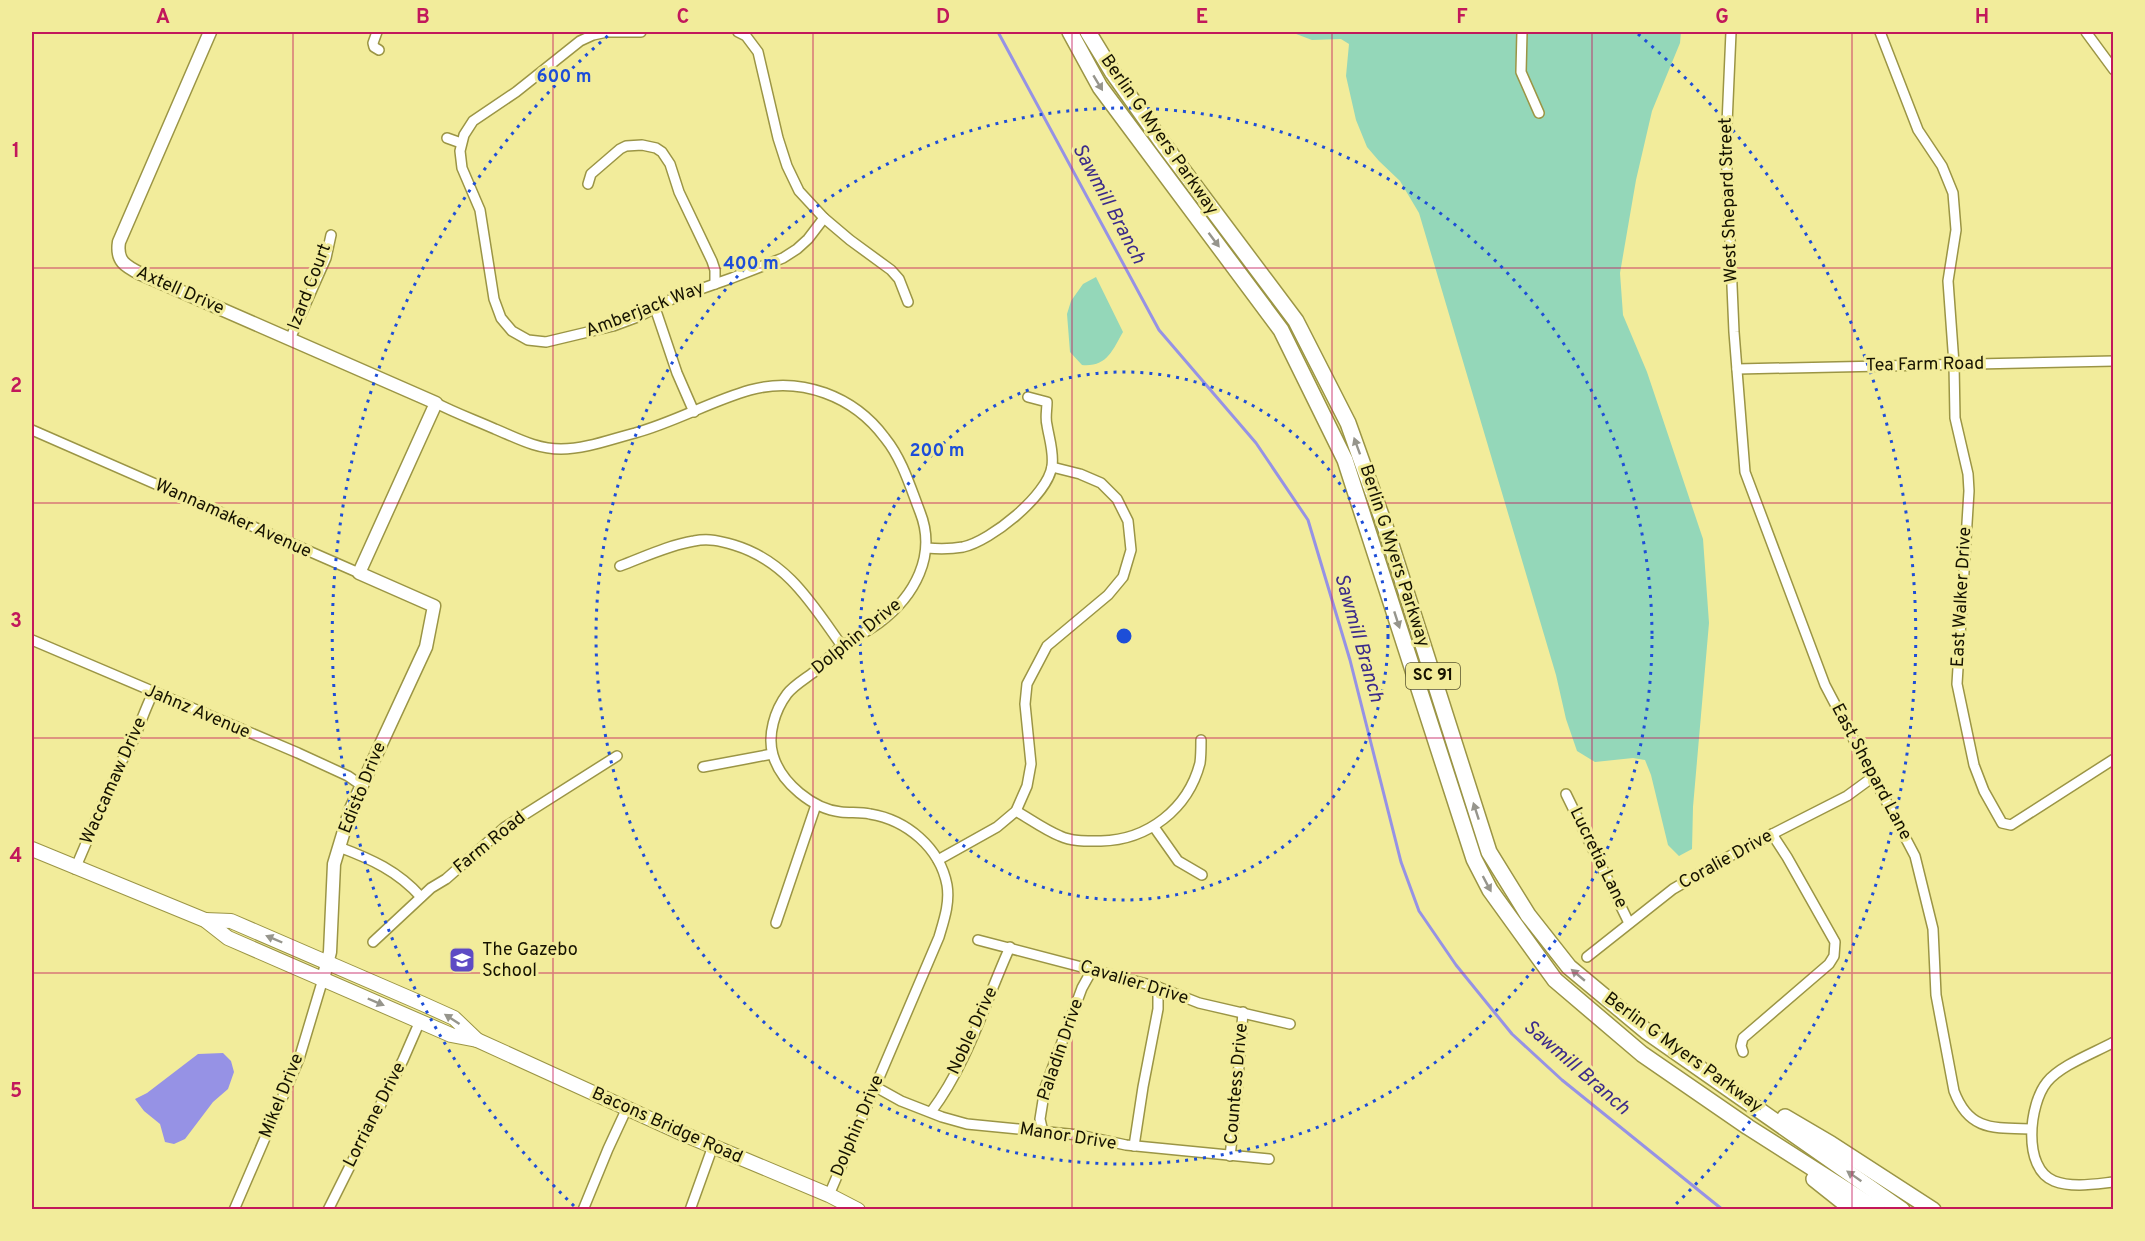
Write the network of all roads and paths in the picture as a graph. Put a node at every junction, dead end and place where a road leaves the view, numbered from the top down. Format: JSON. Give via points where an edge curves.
{"nodes":[{"id":1,"x":210,"y":32,"type":"edge"},
{"id":2,"x":377,"y":32,"type":"edge"},
{"id":3,"x":641,"y":32,"type":"edge"},
{"id":4,"x":738,"y":32,"type":"edge"},
{"id":5,"x":1070,"y":32,"type":"edge"},
{"id":6,"x":1088,"y":32,"type":"edge"},
{"id":7,"x":1522,"y":32,"type":"edge"},
{"id":8,"x":1731,"y":32,"type":"edge"},
{"id":9,"x":1880,"y":32,"type":"edge"},
{"id":10,"x":2086,"y":32,"type":"edge"},
{"id":11,"x":379,"y":50,"type":"dead end"},
{"id":12,"x":2114,"y":70,"type":"edge"},
{"id":13,"x":1539,"y":113,"type":"dead end"},
{"id":14,"x":447,"y":138,"type":"dead end"},
{"id":15,"x":461,"y":143,"type":"junction"},
{"id":16,"x":588,"y":184,"type":"dead end"},
{"id":17,"x":824,"y":218,"type":"junction"},
{"id":18,"x":331,"y":235,"type":"dead end"},
{"id":19,"x":715,"y":284,"type":"junction"},
{"id":20,"x":908,"y":302,"type":"dead end"},
{"id":21,"x":655,"y":308,"type":"junction"},
{"id":22,"x":290,"y":339,"type":"junction"},
{"id":23,"x":2114,"y":361,"type":"edge"},
{"id":24,"x":1954,"y":364,"type":"junction"},
{"id":25,"x":1737,"y":369,"type":"junction"},
{"id":26,"x":1028,"y":397,"type":"dead end"},
{"id":27,"x":436,"y":403,"type":"junction"},
{"id":28,"x":694,"y":412,"type":"junction"},
{"id":29,"x":32,"y":430,"type":"edge"},
{"id":30,"x":1052,"y":467,"type":"junction"},
{"id":31,"x":927,"y":548,"type":"junction"},
{"id":32,"x":620,"y":566,"type":"dead end"},
{"id":33,"x":359,"y":573,"type":"junction"},
{"id":34,"x":434,"y":606,"type":"joint"},
{"id":35,"x":32,"y":640,"type":"edge"},
{"id":36,"x":842,"y":646,"type":"junction"},
{"id":37,"x":153,"y":693,"type":"junction"},
{"id":38,"x":1201,"y":740,"type":"dead end"},
{"id":39,"x":772,"y":754,"type":"junction"},
{"id":40,"x":617,"y":756,"type":"dead end"},
{"id":41,"x":2114,"y":759,"type":"edge"},
{"id":42,"x":703,"y":767,"type":"dead end"},
{"id":43,"x":1873,"y":777,"type":"junction"},
{"id":44,"x":362,"y":785,"type":"junction"},
{"id":45,"x":1566,"y":794,"type":"dead end"},
{"id":46,"x":816,"y":805,"type":"junction"},
{"id":47,"x":1016,"y":811,"type":"junction"},
{"id":48,"x":1154,"y":827,"type":"junction"},
{"id":49,"x":1772,"y":834,"type":"junction"},
{"id":50,"x":339,"y":847,"type":"junction"},
{"id":51,"x":32,"y":849,"type":"edge"},
{"id":52,"x":1489,"y":852,"type":"junction"},
{"id":53,"x":1474,"y":859,"type":"junction"},
{"id":54,"x":938,"y":860,"type":"junction"},
{"id":55,"x":75,"y":868,"type":"junction"},
{"id":56,"x":1202,"y":875,"type":"dead end"},
{"id":57,"x":421,"y":897,"type":"junction"},
{"id":58,"x":205,"y":920,"type":"junction"},
{"id":59,"x":776,"y":923,"type":"dead end"},
{"id":60,"x":1629,"y":923,"type":"junction"},
{"id":61,"x":978,"y":940,"type":"dead end"},
{"id":62,"x":373,"y":942,"type":"dead end"},
{"id":63,"x":1010,"y":947,"type":"junction"},
{"id":64,"x":1587,"y":957,"type":"dead end"},
{"id":65,"x":328,"y":962,"type":"junction"},
{"id":66,"x":1092,"y":970,"type":"junction"},
{"id":67,"x":323,"y":979,"type":"junction"},
{"id":68,"x":1158,"y":987,"type":"junction"},
{"id":69,"x":1243,"y":1012,"type":"junction"},
{"id":70,"x":420,"y":1021,"type":"junction"},
{"id":71,"x":1290,"y":1024,"type":"dead end"},
{"id":72,"x":477,"y":1040,"type":"junction"},
{"id":73,"x":2114,"y":1042,"type":"edge"},
{"id":74,"x":1743,"y":1052,"type":"dead end"},
{"id":75,"x":1699,"y":1067,"type":"junction"},
{"id":76,"x":874,"y":1086,"type":"junction"},
{"id":77,"x":627,"y":1108,"type":"junction"},
{"id":78,"x":931,"y":1112,"type":"junction"},
{"id":79,"x":1748,"y":1127,"type":"junction"},
{"id":80,"x":2031,"y":1129,"type":"junction"},
{"id":81,"x":1043,"y":1132,"type":"junction"},
{"id":82,"x":713,"y":1146,"type":"junction"},
{"id":83,"x":1134,"y":1146,"type":"junction"},
{"id":84,"x":1230,"y":1156,"type":"junction"},
{"id":85,"x":1269,"y":1159,"type":"dead end"},
{"id":86,"x":2114,"y":1182,"type":"edge"},
{"id":87,"x":829,"y":1195,"type":"junction"},
{"id":88,"x":234,"y":1209,"type":"edge"},
{"id":89,"x":328,"y":1209,"type":"edge"},
{"id":90,"x":583,"y":1209,"type":"edge"},
{"id":91,"x":690,"y":1209,"type":"edge"},
{"id":92,"x":858,"y":1209,"type":"edge"},
{"id":93,"x":1853,"y":1209,"type":"edge"},
{"id":94,"x":1878,"y":1209,"type":"edge"},
{"id":95,"x":1902,"y":1209,"type":"edge"},
{"id":96,"x":1933,"y":1209,"type":"edge"}],
"edges":[{"from":1,"to":22,"type":"street","name":"Axtell Drive","via":[[119,242],[119,257],[126,267]]},
{"from":2,"to":11,"type":"street","via":[[373,43]]},
{"from":3,"to":15,"type":"street","via":[[607,32],[580,41],[473,121]]},
{"from":4,"to":17,"type":"street","via":[[758,52],[778,138],[794,183]]},
{"from":5,"to":53,"type":"main road","name":"Berlin G Myers Parkway","number":"SC 91","one_way":true,"via":[[1100,87],[1281,330],[1345,460]]},
{"from":52,"to":6,"type":"main road","name":"Berlin G Myers Parkway","number":"SC 91","one_way":true,"via":[[1388,532],[1348,423],[1296,321],[1161,141]]},
{"from":7,"to":13,"type":"street","via":[[1521,72]]},
{"from":8,"to":25,"type":"street","name":"West Shepard Street","via":[[1726,147]]},
{"from":9,"to":24,"type":"street","name":"East Walker Drive","via":[[1918,130],[1942,166],[1953,193],[1956,230],[1948,282]]},
{"from":10,"to":12,"type":"street"},
{"from":14,"to":15,"type":"street"},
{"from":15,"to":21,"type":"street","name":"Amberjack Way","via":[[462,168],[480,210],[494,299],[501,318],[512,331],[537,342],[565,339],[613,326]]},
{"from":16,"to":19,"type":"street","via":[[591,174],[627,146],[649,145],[662,152],[712,261]]},
{"from":17,"to":19,"type":"street","name":"Amberjack Way","via":[[812,235],[783,258]]},
{"from":17,"to":20,"type":"street","via":[[891,270]]},
{"from":18,"to":22,"type":"street","name":"Izard Court","via":[[326,258]]},
{"from":19,"to":21,"type":"street","name":"Amberjack Way"},
{"from":21,"to":28,"type":"street"},
{"from":22,"to":27,"type":"street","name":"Axtell Drive"},
{"from":23,"to":24,"type":"street","name":"Tea Farm Road"},
{"from":24,"to":25,"type":"street","name":"Tea Farm Road"},
{"from":24,"to":41,"type":"street","name":"East Walker Drive","via":[[1955,418],[1969,491],[1957,684],[1974,765],[1988,800],[2002,823],[2011,825]]},
{"from":25,"to":43,"type":"street","name":"East Shepard Lane","via":[[1745,472],[1825,685]]},
{"from":26,"to":30,"type":"street","via":[[1047,402]]},
{"from":27,"to":28,"type":"street","name":"Dolphin Drive","via":[[530,444],[551,449],[604,442]]},
{"from":27,"to":33,"type":"street"},
{"from":28,"to":31,"type":"street","name":"Dolphin Drive","via":[[772,386],[806,388],[835,396],[860,412],[883,434],[895,453],[924,523]]},
{"from":29,"to":33,"type":"street","name":"Wannamaker Avenue"},
{"from":30,"to":31,"type":"street","via":[[1030,502],[987,537],[965,546]]},
{"from":30,"to":47,"type":"street","via":[[1101,483],[1117,499],[1128,521],[1131,550],[1123,577],[1108,595],[1047,646],[1027,684],[1031,764]]},
{"from":31,"to":36,"type":"street","name":"Dolphin Drive","via":[[922,569],[896,608]]},
{"from":32,"to":36,"type":"street","via":[[694,541],[713,539],[746,549],[771,561],[789,577]]},
{"from":33,"to":34,"type":"street","name":"Wannamaker Avenue"},
{"from":34,"to":44,"type":"street","name":"Edisto Drive","via":[[426,647]]},
{"from":35,"to":37,"type":"street","name":"Jahnz Avenue"},
{"from":36,"to":39,"type":"street","name":"Dolphin Drive","via":[[788,693],[771,730]]},
{"from":37,"to":44,"type":"street","name":"Jahnz Avenue","via":[[298,753]]},
{"from":37,"to":55,"type":"street","name":"Waccamaw Drive"},
{"from":38,"to":48,"type":"street","via":[[1200,763],[1192,783],[1168,818]]},
{"from":39,"to":42,"type":"street"},
{"from":39,"to":46,"type":"street","name":"Dolphin Drive","via":[[783,775]]},
{"from":40,"to":57,"type":"street","name":"Farm Road","via":[[505,827]]},
{"from":43,"to":49,"type":"street","name":"Coralie Drive","via":[[1847,796]]},
{"from":43,"to":80,"type":"street","name":"East Shepard Lane","via":[[1915,856],[1933,929],[1936,995],[1959,1104],[1965,1114],[1984,1125]]},
{"from":44,"to":50,"type":"street","name":"Edisto Drive"},
{"from":45,"to":60,"type":"street","name":"Lucretia Lane"},
{"from":46,"to":54,"type":"street","name":"Dolphin Drive","via":[[897,822],[921,837]]},
{"from":46,"to":59,"type":"street"},
{"from":47,"to":48,"type":"street","via":[[1060,836],[1082,842],[1134,836]]},
{"from":47,"to":54,"type":"street","via":[[997,827]]},
{"from":48,"to":56,"type":"street","via":[[1178,861]]},
{"from":49,"to":60,"type":"street","name":"Coralie Drive","via":[[1673,889]]},
{"from":49,"to":74,"type":"street","via":[[1835,942],[1834,956],[1743,1038]]},
{"from":50,"to":57,"type":"street","via":[[374,860]]},
{"from":50,"to":65,"type":"street","name":"Edisto Drive","via":[[334,864]]},
{"from":51,"to":55,"type":"main road","name":"Bacons Bridge Road"},
{"from":52,"to":53,"type":"main road"},
{"from":75,"to":52,"type":"main road","name":"Berlin G Myers Parkway","number":"SC 91","one_way":true,"via":[[1646,1031],[1569,967],[1528,915]]},
{"from":53,"to":79,"type":"main road","name":"Berlin G Myers Parkway","number":"SC 91","one_way":true,"via":[[1490,890],[1555,980],[1642,1054]]},
{"from":54,"to":76,"type":"street","name":"Dolphin Drive","via":[[946,885],[946,912],[939,937]]},
{"from":55,"to":58,"type":"main road","name":"Bacons Bridge Road"},
{"from":57,"to":62,"type":"street","name":"Farm Road"},
{"from":65,"to":58,"type":"main road","name":"Bacons Bridge Road","one_way":true,"via":[[231,921]]},
{"from":58,"to":67,"type":"main road","name":"Bacons Bridge Road","via":[[228,938]]},
{"from":60,"to":64,"type":"street","name":"Coralie Drive"},
{"from":61,"to":63,"type":"street","name":"Cavalier Drive"},
{"from":63,"to":66,"type":"street","name":"Cavalier Drive"},
{"from":63,"to":78,"type":"street","name":"Noble Drive","via":[[963,1057]]},
{"from":65,"to":67,"type":"street","name":"Edisto Drive"},
{"from":72,"to":65,"type":"main road","name":"Bacons Bridge Road","one_way":true,"via":[[454,1018]]},
{"from":66,"to":68,"type":"street","name":"Cavalier Drive"},
{"from":66,"to":81,"type":"street","name":"Paladin Drive","via":[[1046,1088],[1040,1119]]},
{"from":67,"to":70,"type":"main road","name":"Bacons Bridge Road","one_way":true},
{"from":67,"to":88,"type":"street","name":"Mikel Drive","via":[[299,1059]]},
{"from":68,"to":69,"type":"street","name":"Cavalier Drive","via":[[1199,1003]]},
{"from":68,"to":83,"type":"street","via":[[1158,1009]]},
{"from":69,"to":71,"type":"street","name":"Cavalier Drive"},
{"from":69,"to":84,"type":"street","name":"Countess Drive"},
{"from":70,"to":72,"type":"main road","name":"Bacons Bridge Road","via":[[451,1035]]},
{"from":70,"to":89,"type":"street","name":"Lorriane Drive"},
{"from":72,"to":77,"type":"main road","name":"Bacons Bridge Road"},
{"from":73,"to":80,"type":"street","via":[[2048,1081],[2038,1096]]},
{"from":95,"to":75,"type":"main road","name":"Berlin G Myers Parkway","number":"SC 91","one_way":true},
{"from":75,"to":96,"type":"main road"},
{"from":76,"to":78,"type":"street","name":"Manor Drive"},
{"from":76,"to":87,"type":"street","name":"Dolphin Drive"},
{"from":77,"to":82,"type":"main road","name":"Bacons Bridge Road"},
{"from":77,"to":90,"type":"street"},
{"from":78,"to":81,"type":"street","name":"Manor Drive","via":[[967,1124]]},
{"from":79,"to":93,"type":"main road"},
{"from":79,"to":94,"type":"main road","name":"Berlin G Myers Parkway","number":"SC 91"},
{"from":80,"to":86,"type":"street","via":[[2035,1161],[2048,1178],[2079,1185]]},
{"from":81,"to":83,"type":"street","name":"Manor Drive"},
{"from":82,"to":87,"type":"main road","name":"Bacons Bridge Road"},
{"from":82,"to":91,"type":"street"},
{"from":83,"to":84,"type":"street","name":"Manor Drive"},
{"from":84,"to":85,"type":"street","name":"Manor Drive"},
{"from":87,"to":92,"type":"main road","name":"Bacons Bridge Road"}]}
